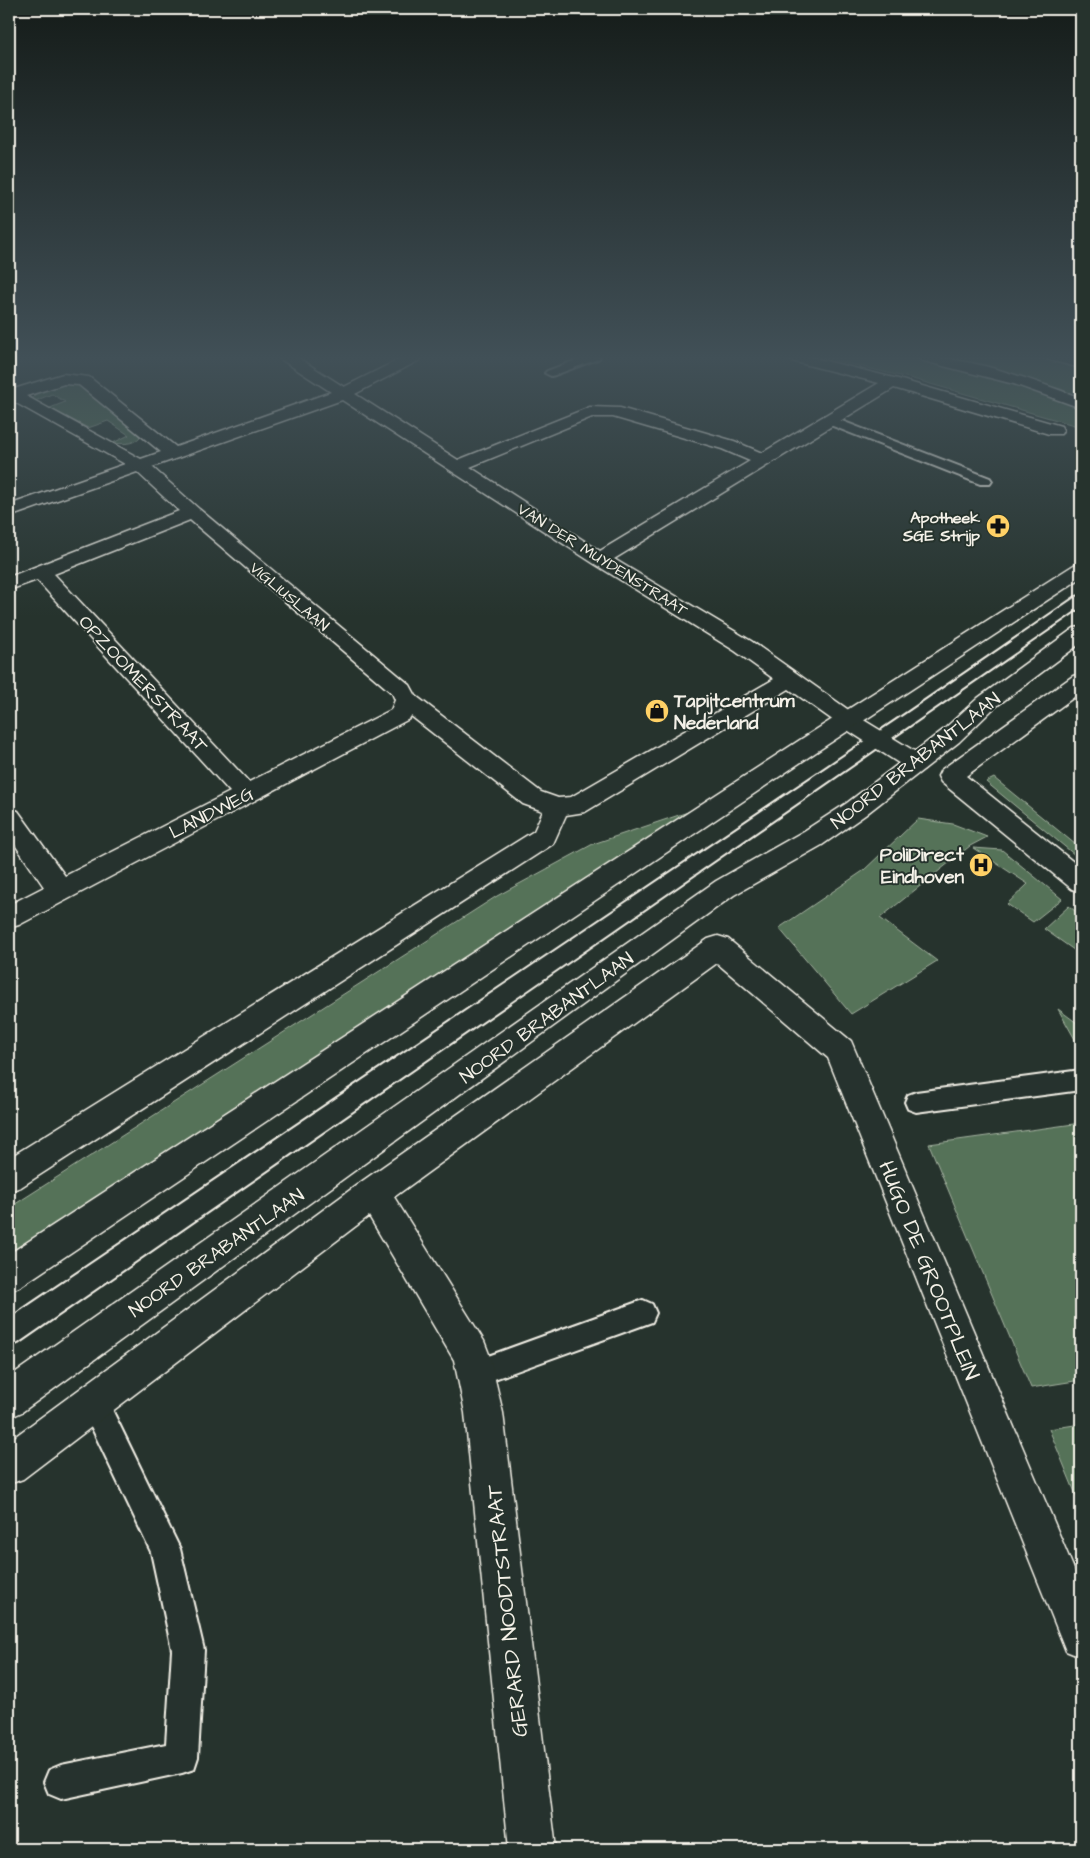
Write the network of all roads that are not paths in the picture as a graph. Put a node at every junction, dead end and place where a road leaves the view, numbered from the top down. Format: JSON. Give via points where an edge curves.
{"nodes":[{"id":1,"x":101,"y":444,"type":"edge"},
{"id":2,"x":162,"y":444,"type":"edge"},
{"id":3,"x":200,"y":444,"type":"edge"},
{"id":4,"x":423,"y":444,"type":"edge"},
{"id":5,"x":512,"y":444,"type":"edge"},
{"id":6,"x":724,"y":444,"type":"edge"},
{"id":7,"x":790,"y":444,"type":"edge"},
{"id":8,"x":878,"y":444,"type":"edge"},
{"id":9,"x":173,"y":453,"type":"junction"},
{"id":10,"x":764,"y":460,"type":"junction"},
{"id":11,"x":139,"y":465,"type":"junction"},
{"id":12,"x":458,"y":466,"type":"junction"},
{"id":13,"x":985,"y":481,"type":"dead end"},
{"id":14,"x":9,"y":511,"type":"edge"},
{"id":15,"x":192,"y":513,"type":"junction"},
{"id":16,"x":600,"y":559,"type":"junction"},
{"id":17,"x":1081,"y":569,"type":"edge"},
{"id":18,"x":41,"y":572,"type":"junction"},
{"id":19,"x":9,"y":584,"type":"edge"},
{"id":20,"x":1081,"y":600,"type":"edge"},
{"id":21,"x":1081,"y":634,"type":"edge"},
{"id":22,"x":790,"y":679,"type":"junction"},
{"id":23,"x":1081,"y":681,"type":"edge"},
{"id":24,"x":406,"y":700,"type":"junction"},
{"id":25,"x":849,"y":721,"type":"junction"},
{"id":26,"x":879,"y":740,"type":"junction"},
{"id":27,"x":916,"y":763,"type":"junction"},
{"id":28,"x":246,"y":794,"type":"junction"},
{"id":29,"x":557,"y":807,"type":"junction"},
{"id":30,"x":9,"y":817,"type":"edge"},
{"id":31,"x":1081,"y":882,"type":"edge"},
{"id":32,"x":61,"y":890,"type":"junction"},
{"id":33,"x":9,"y":917,"type":"edge"},
{"id":34,"x":1081,"y":1080,"type":"edge"},
{"id":35,"x":916,"y":1102,"type":"dead end"},
{"id":36,"x":9,"y":1176,"type":"edge"},
{"id":37,"x":374,"y":1193,"type":"junction"},
{"id":38,"x":9,"y":1274,"type":"edge"},
{"id":39,"x":643,"y":1313,"type":"dead end"},
{"id":40,"x":9,"y":1334,"type":"edge"},
{"id":41,"x":475,"y":1373,"type":"junction"},
{"id":42,"x":9,"y":1399,"type":"edge"},
{"id":43,"x":93,"y":1402,"type":"junction"},
{"id":44,"x":9,"y":1465,"type":"edge"},
{"id":45,"x":1081,"y":1636,"type":"edge"},
{"id":46,"x":61,"y":1782,"type":"dead end"},
{"id":47,"x":532,"y":1849,"type":"edge"}],
"edges":[{"from":1,"to":11,"type":"main road","name":"VIGLIUSLAAN"},
{"from":2,"to":9,"type":"main road","name":"VIGLIUSLAAN"},
{"from":3,"to":9,"type":"main road"},
{"from":4,"to":12,"type":"main road","name":"VAN DER MUYDENSTRAAT"},
{"from":5,"to":12,"type":"main road"},
{"from":6,"to":10,"type":"main road"},
{"from":7,"to":10,"type":"main road"},
{"from":8,"to":13,"type":"lane"},
{"from":9,"to":11,"type":"main road"},
{"from":10,"to":16,"type":"main road"},
{"from":11,"to":14,"type":"main road"},
{"from":11,"to":15,"type":"main road","name":"VIGLIUSLAAN"},
{"from":12,"to":16,"type":"main road","name":"VAN DER MUYDENSTRAAT"},
{"from":15,"to":18,"type":"main road"},
{"from":15,"to":24,"type":"main road","name":"VIGLIUSLAAN","via":[[402,690]]},
{"from":16,"to":22,"type":"main road","name":"VAN DER MUYDENSTRAAT","via":[[735,641]]},
{"from":17,"to":25,"type":"main road"},
{"from":18,"to":19,"type":"main road"},
{"from":18,"to":28,"type":"main road","name":"OPZOOMERSTRAAT"},
{"from":20,"to":26,"type":"lane","name":"NOORD BRABANTLAAN"},
{"from":21,"to":27,"type":"main road","name":"NOORD BRABANTLAAN","via":[[986,703]]},
{"from":22,"to":25,"type":"main road","name":"VAN DER MUYDENSTRAAT"},
{"from":22,"to":29,"type":"main road","via":[[576,806]]},
{"from":23,"to":31,"type":"main road","name":"NOORD BRABANTLAAN","via":[[950,776]]},
{"from":24,"to":28,"type":"main road","name":"LANDWEG","via":[[401,714]]},
{"from":24,"to":29,"type":"main road","name":"VIGLIUSLAAN","via":[[532,798]]},
{"from":25,"to":26,"type":"main road","name":"VAN DER MUYDENSTRAAT"},
{"from":25,"to":38,"type":"main road"},
{"from":26,"to":27,"type":"main road","name":"VAN DER MUYDENSTRAAT"},
{"from":26,"to":40,"type":"lane","name":"NOORD BRABANTLAAN"},
{"from":27,"to":42,"type":"main road","name":"NOORD BRABANTLAAN","via":[[842,819],[725,888]]},
{"from":28,"to":32,"type":"main road","name":"LANDWEG"},
{"from":29,"to":36,"type":"main road","via":[[544,837]]},
{"from":30,"to":32,"type":"main road"},
{"from":32,"to":33,"type":"main road","name":"LANDWEG"},
{"from":34,"to":35,"type":"lane"},
{"from":37,"to":41,"type":"main road","name":"GERARD NOODTSTRAAT","via":[[470,1354]]},
{"from":37,"to":43,"type":"main road"},
{"from":37,"to":45,"type":"main road","name":"HUGO DE GROOTPLEIN","via":[[718,947],[840,1050]]},
{"from":39,"to":41,"type":"lane"},
{"from":41,"to":47,"type":"main road","name":"GERARD NOODTSTRAAT","via":[[484,1413]]},
{"from":43,"to":44,"type":"main road"},
{"from":43,"to":46,"type":"lane","via":[[164,1549],[188,1650],[182,1757]]}]}
